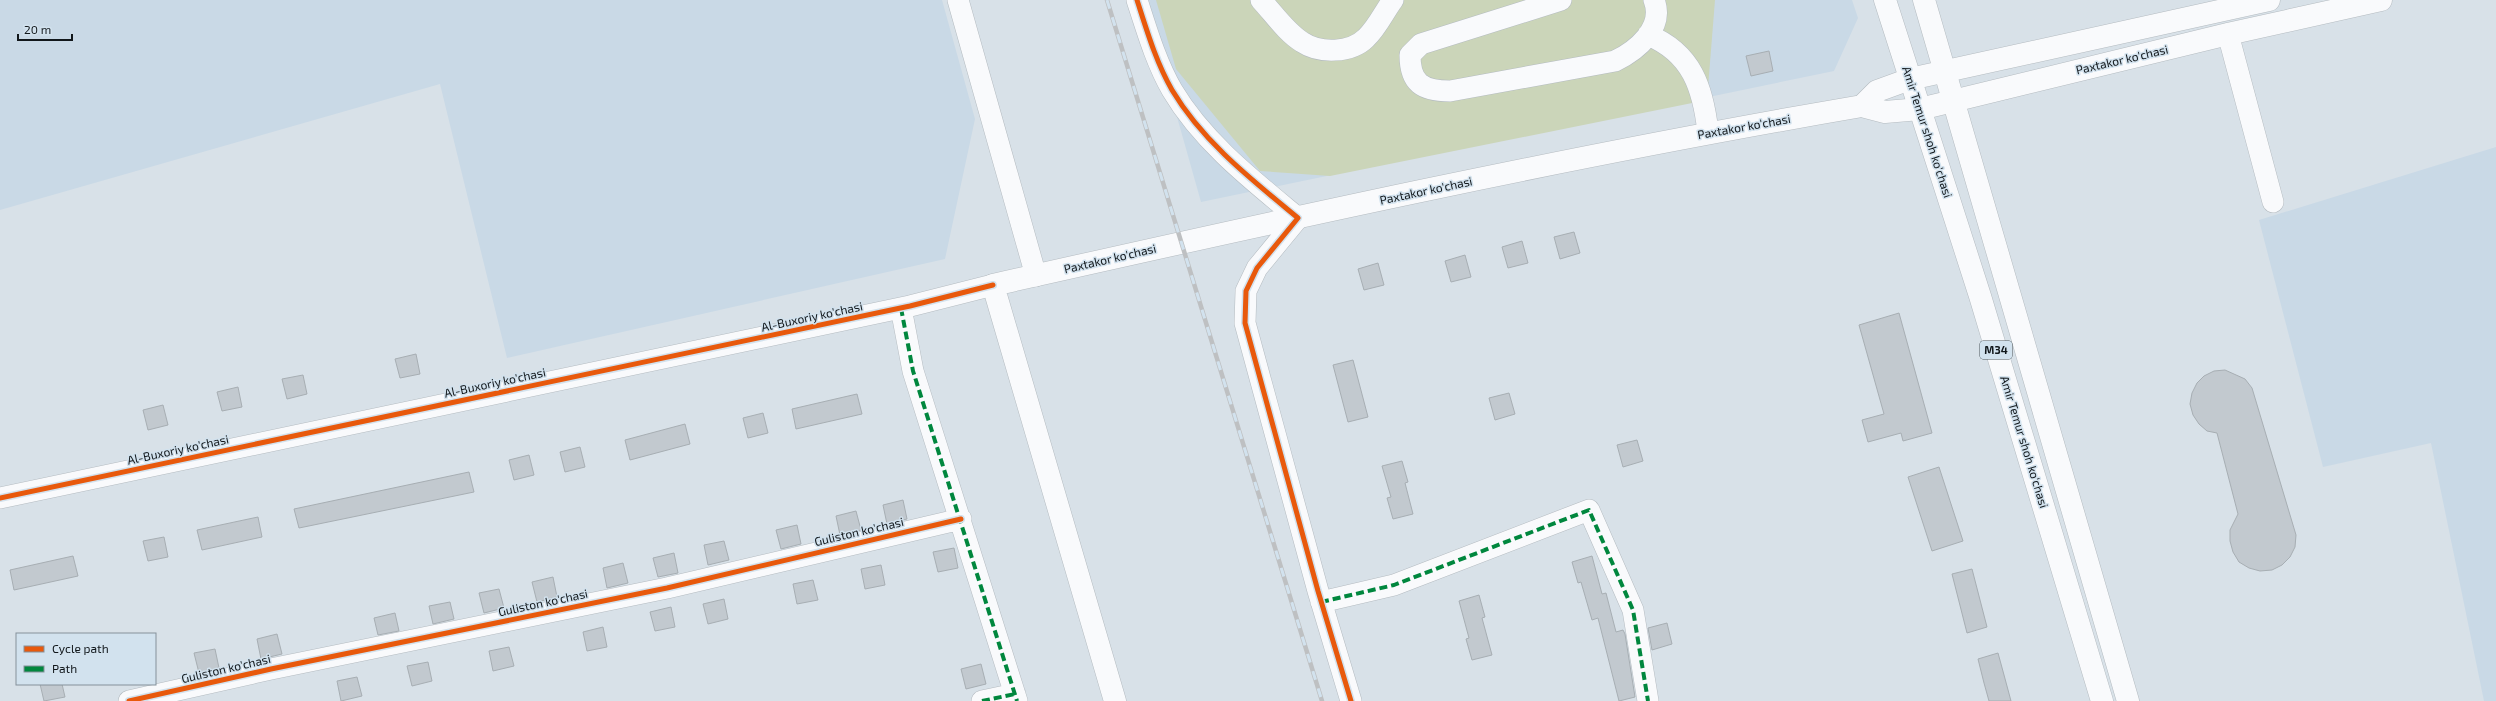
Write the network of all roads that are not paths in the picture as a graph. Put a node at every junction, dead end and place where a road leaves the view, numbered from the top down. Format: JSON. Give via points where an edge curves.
{"nodes":[{"id":1,"x":958,"y":0,"type":"edge"},
{"id":2,"x":1137,"y":0,"type":"edge"},
{"id":3,"x":1261,"y":0,"type":"edge"},
{"id":4,"x":1393,"y":0,"type":"edge"},
{"id":5,"x":1561,"y":0,"type":"edge"},
{"id":6,"x":1654,"y":0,"type":"edge"},
{"id":7,"x":1885,"y":0,"type":"edge"},
{"id":8,"x":1924,"y":0,"type":"edge"},
{"id":9,"x":2269,"y":0,"type":"edge"},
{"id":10,"x":2381,"y":0,"type":"edge"},
{"id":11,"x":2228,"y":34,"type":"junction"},
{"id":12,"x":1648,"y":35,"type":"junction"},
{"id":13,"x":1945,"y":70,"type":"junction"},
{"id":14,"x":1910,"y":79,"type":"junction"},
{"id":15,"x":1953,"y":101,"type":"junction"},
{"id":16,"x":1862,"y":106,"type":"junction"},
{"id":17,"x":1920,"y":109,"type":"junction"},
{"id":18,"x":1708,"y":132,"type":"junction"},
{"id":19,"x":2273,"y":202,"type":"dead end"},
{"id":20,"x":1298,"y":218,"type":"junction"},
{"id":21,"x":1036,"y":276,"type":"junction"},
{"id":22,"x":993,"y":285,"type":"junction"},
{"id":23,"x":901,"y":308,"type":"junction"},
{"id":24,"x":0,"y":498,"type":"edge"},
{"id":25,"x":961,"y":519,"type":"junction"},
{"id":26,"x":1321,"y":602,"type":"junction"},
{"id":27,"x":1016,"y":697,"type":"edge"},
{"id":28,"x":129,"y":701,"type":"edge"},
{"id":29,"x":982,"y":701,"type":"edge"},
{"id":30,"x":1115,"y":701,"type":"edge"},
{"id":31,"x":1351,"y":701,"type":"edge"},
{"id":32,"x":1648,"y":701,"type":"edge"},
{"id":33,"x":2102,"y":701,"type":"edge"},
{"id":34,"x":2128,"y":701,"type":"edge"}],
"edges":[{"from":1,"to":21,"type":"street"},
{"from":2,"to":20,"type":"street","via":[[1154,53],[1173,91],[1196,123],[1223,154]]},
{"from":3,"to":4,"type":"street","via":[[1303,43],[1336,50],[1352,47],[1367,37]]},
{"from":5,"to":12,"type":"street","via":[[1420,44],[1410,55],[1411,72],[1417,82],[1424,86],[1436,91],[1450,91],[1615,60],[1630,53]]},
{"from":6,"to":12,"type":"street","via":[[1656,13]]},
{"from":7,"to":14,"type":"main road","name":"Amir Temur shoh ko'chasi","number":"M34"},
{"from":8,"to":13,"type":"main road","number":"M34"},
{"from":9,"to":13,"type":"main road"},
{"from":10,"to":11,"type":"main road","name":"Paxtakor ko'chasi"},
{"from":11,"to":15,"type":"main road","name":"Paxtakor ko'chasi"},
{"from":11,"to":19,"type":"street"},
{"from":12,"to":18,"type":"street","via":[[1678,53],[1693,73],[1703,100]]},
{"from":13,"to":14,"type":"main road"},
{"from":13,"to":15,"type":"main road","number":"M34"},
{"from":14,"to":16,"type":"main road","via":[[1877,90]]},
{"from":14,"to":17,"type":"main road","name":"Amir Temur shoh ko'chasi","number":"M34"},
{"from":15,"to":17,"type":"main road","name":"Paxtakor ko'chasi"},
{"from":15,"to":34,"type":"main road","number":"M34"},
{"from":16,"to":17,"type":"main road","name":"Paxtakor ko'chasi","via":[[1885,112]]},
{"from":16,"to":18,"type":"main road","name":"Paxtakor ko'chasi"},
{"from":17,"to":33,"type":"main road","name":"Amir Temur shoh ko'chasi","number":"M34","via":[[1980,296]]},
{"from":18,"to":20,"type":"main road","name":"Paxtakor ko'chasi"},
{"from":20,"to":21,"type":"main road","name":"Paxtakor ko'chasi"},
{"from":20,"to":26,"type":"street","via":[[1257,268],[1246,291],[1245,323]]},
{"from":21,"to":22,"type":"main road","name":"Paxtakor ko'chasi"},
{"from":22,"to":23,"type":"street","name":"Al-Buxoriy ko'chasi"},
{"from":22,"to":30,"type":"main road"},
{"from":23,"to":24,"type":"street","name":"Al-Buxoriy ko'chasi"},
{"from":23,"to":25,"type":"street","via":[[913,371]]},
{"from":25,"to":27,"type":"street"},
{"from":25,"to":28,"type":"street","name":"Guliston ko'chasi","via":[[667,588],[271,669]]},
{"from":26,"to":31,"type":"street"},
{"from":26,"to":32,"type":"street","via":[[1394,585],[1589,510],[1633,610]]},
{"from":27,"to":29,"type":"street"}]}
